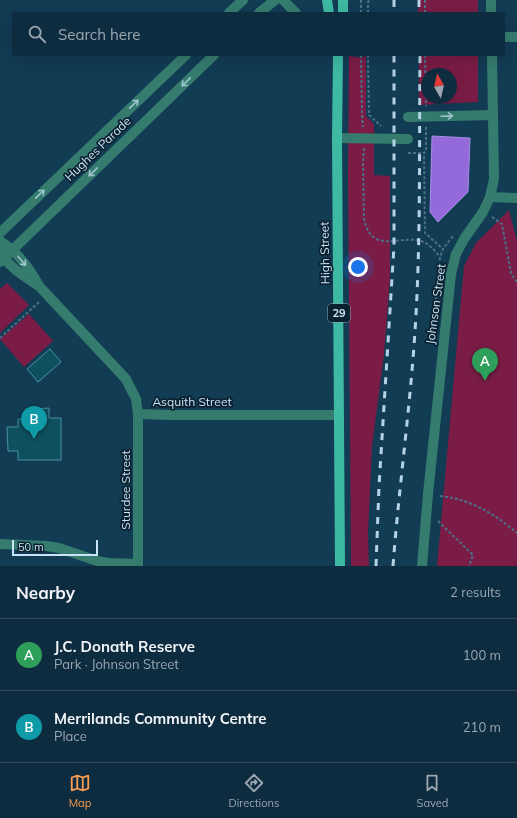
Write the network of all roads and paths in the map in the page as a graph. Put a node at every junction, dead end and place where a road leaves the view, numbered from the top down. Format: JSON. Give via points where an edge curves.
{"nodes":[{"id":1,"x":243,"y":0,"type":"edge"},
{"id":2,"x":275,"y":0,"type":"edge"},
{"id":3,"x":283,"y":0,"type":"edge"},
{"id":4,"x":327,"y":0,"type":"edge"},
{"id":5,"x":343,"y":0,"type":"edge"},
{"id":6,"x":361,"y":0,"type":"edge"},
{"id":7,"x":370,"y":0,"type":"edge"},
{"id":8,"x":425,"y":0,"type":"edge"},
{"id":9,"x":491,"y":0,"type":"edge"},
{"id":10,"x":230,"y":12,"type":"edge"},
{"id":11,"x":260,"y":12,"type":"edge"},
{"id":12,"x":295,"y":12,"type":"edge"},
{"id":13,"x":329,"y":12,"type":"edge"},
{"id":14,"x":342,"y":12,"type":"edge"},
{"id":15,"x":361,"y":12,"type":"edge"},
{"id":16,"x":368,"y":12,"type":"edge"},
{"id":17,"x":425,"y":12,"type":"edge"},
{"id":18,"x":491,"y":12,"type":"edge"},
{"id":19,"x":517,"y":36,"type":"edge"},
{"id":20,"x":505,"y":37,"type":"edge"},
{"id":21,"x":185,"y":56,"type":"edge"},
{"id":22,"x":213,"y":56,"type":"edge"},
{"id":23,"x":336,"y":56,"type":"edge"},
{"id":24,"x":361,"y":56,"type":"edge"},
{"id":25,"x":368,"y":56,"type":"edge"},
{"id":26,"x":425,"y":56,"type":"edge"},
{"id":27,"x":492,"y":56,"type":"edge"},
{"id":28,"x":426,"y":111,"type":"dead end"},
{"id":29,"x":492,"y":115,"type":"junction"},
{"id":30,"x":408,"y":117,"type":"dead end"},
{"id":31,"x":426,"y":122,"type":"dead end"},
{"id":32,"x":381,"y":126,"type":"dead end"},
{"id":33,"x":337,"y":138,"type":"junction"},
{"id":34,"x":365,"y":138,"type":"junction"},
{"id":35,"x":408,"y":138,"type":"dead end"},
{"id":36,"x":408,"y":153,"type":"dead end"},
{"id":37,"x":424,"y":153,"type":"junction"},
{"id":38,"x":490,"y":197,"type":"junction"},
{"id":39,"x":517,"y":198,"type":"edge"},
{"id":40,"x":496,"y":220,"type":"dead end"},
{"id":41,"x":0,"y":233,"type":"edge"},
{"id":42,"x":0,"y":242,"type":"edge"},
{"id":43,"x":443,"y":249,"type":"dead end"},
{"id":44,"x":12,"y":250,"type":"junction"},
{"id":45,"x":1,"y":257,"type":"edge"},
{"id":46,"x":440,"y":257,"type":"dead end"},
{"id":47,"x":517,"y":282,"type":"edge"},
{"id":48,"x":38,"y":286,"type":"junction"},
{"id":49,"x":46,"y":295,"type":"junction"},
{"id":50,"x":0,"y":338,"type":"edge"},
{"id":51,"x":138,"y":414,"type":"junction"},
{"id":52,"x":339,"y":415,"type":"junction"},
{"id":53,"x":440,"y":496,"type":"dead end"},
{"id":54,"x":438,"y":521,"type":"dead end"},
{"id":55,"x":517,"y":533,"type":"edge"},
{"id":56,"x":0,"y":544,"type":"edge"},
{"id":57,"x":138,"y":565,"type":"edge"},
{"id":58,"x":340,"y":566,"type":"edge"},
{"id":59,"x":422,"y":566,"type":"edge"},
{"id":60,"x":470,"y":566,"type":"edge"}],
"edges":[{"from":1,"to":10,"type":"street"},
{"from":2,"to":11,"type":"street"},
{"from":3,"to":12,"type":"street"},
{"from":4,"to":13,"type":"main road"},
{"from":5,"to":14,"type":"main road"},
{"from":6,"to":15,"type":"path"},
{"from":7,"to":16,"type":"path"},
{"from":8,"to":17,"type":"path"},
{"from":9,"to":18,"type":"street"},
{"from":19,"to":20,"type":"street"},
{"from":41,"to":21,"type":"street","name":"Hughes Parade","one_way":true},
{"from":22,"to":44,"type":"street","name":"Hughes Parade","one_way":true},
{"from":23,"to":33,"type":"main road","name":"High Street","number":"29"},
{"from":24,"to":34,"type":"path"},
{"from":25,"to":32,"type":"path","via":[[369,115]]},
{"from":26,"to":28,"type":"path"},
{"from":27,"to":29,"type":"street","name":"Johnson Street"},
{"from":30,"to":29,"type":"street","one_way":true},
{"from":29,"to":38,"type":"street","name":"Johnson Street","via":[[494,179]]},
{"from":31,"to":37,"type":"path"},
{"from":33,"to":34,"type":"street"},
{"from":33,"to":52,"type":"main road","name":"High Street","number":"29"},
{"from":34,"to":35,"type":"street"},
{"from":34,"to":46,"type":"path","via":[[364,219],[370,234],[384,242],[419,240],[426,243]]},
{"from":36,"to":37,"type":"path"},
{"from":37,"to":43,"type":"path","via":[[425,233]]},
{"from":38,"to":39,"type":"street"},
{"from":38,"to":59,"type":"street","name":"Johnson Street","via":[[456,254],[451,274]]},
{"from":40,"to":47,"type":"path","via":[[502,224],[512,273]]},
{"from":42,"to":44,"type":"street","name":"Asquith Street"},
{"from":44,"to":45,"type":"street","name":"Hughes Parade"},
{"from":44,"to":48,"type":"street","name":"Asquith Street","one_way":true,"via":[[31,271]]},
{"from":45,"to":48,"type":"street","name":"Asquith Street"},
{"from":48,"to":49,"type":"street","name":"Asquith Street"},
{"from":49,"to":50,"type":"path"},
{"from":49,"to":51,"type":"street","name":"Asquith Street","via":[[126,379],[136,399]]},
{"from":51,"to":52,"type":"street","name":"Asquith Street"},
{"from":51,"to":57,"type":"street","name":"Sturdee Street"},
{"from":52,"to":58,"type":"main road","name":"High Street","number":"29"},
{"from":53,"to":55,"type":"path","via":[[473,504],[501,519]]},
{"from":54,"to":60,"type":"path","via":[[473,555]]},
{"from":56,"to":57,"type":"street","via":[[47,546],[97,561]]}]}
